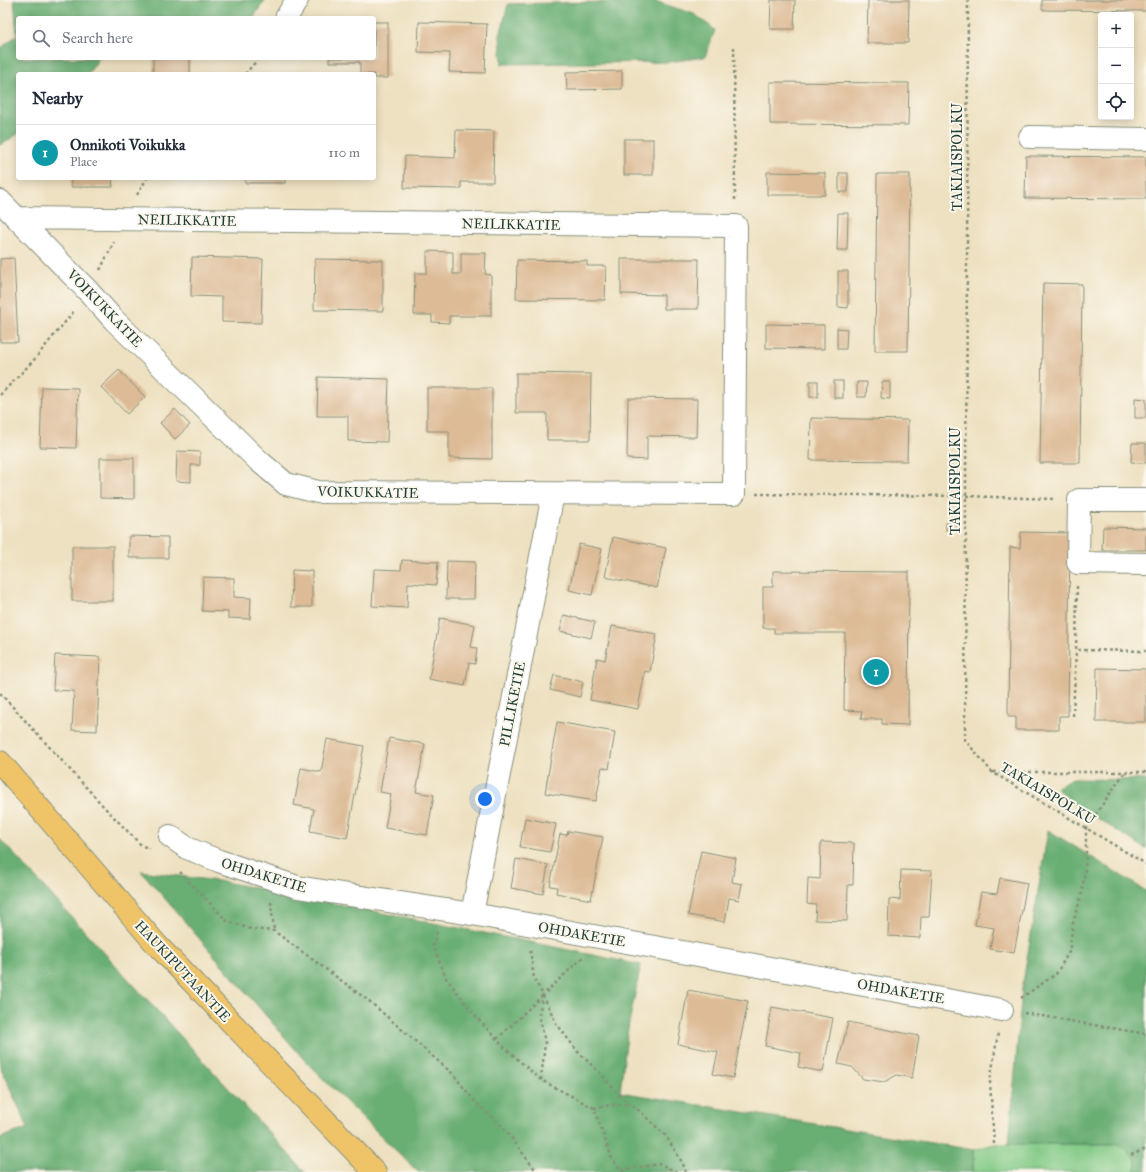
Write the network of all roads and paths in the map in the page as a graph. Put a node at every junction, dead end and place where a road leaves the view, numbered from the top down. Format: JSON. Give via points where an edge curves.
{"nodes":[{"id":1,"x":297,"y":0,"type":"edge"},
{"id":2,"x":968,"y":0,"type":"edge"},
{"id":3,"x":287,"y":16,"type":"edge"},
{"id":4,"x":734,"y":46,"type":"dead end"},
{"id":5,"x":257,"y":60,"type":"edge"},
{"id":6,"x":247,"y":72,"type":"edge"},
{"id":7,"x":1030,"y":137,"type":"dead end"},
{"id":8,"x":1146,"y":139,"type":"edge"},
{"id":9,"x":0,"y":201,"type":"edge"},
{"id":10,"x":18,"y":218,"type":"junction"},
{"id":11,"x":736,"y":226,"type":"junction"},
{"id":12,"x":33,"y":361,"type":"dead end"},
{"id":13,"x":0,"y":395,"type":"edge"},
{"id":14,"x":553,"y":494,"type":"junction"},
{"id":15,"x":734,"y":494,"type":"junction"},
{"id":16,"x":965,"y":496,"type":"junction"},
{"id":17,"x":1079,"y":500,"type":"junction"},
{"id":18,"x":1146,"y":500,"type":"edge"},
{"id":19,"x":1078,"y":563,"type":"junction"},
{"id":20,"x":1146,"y":564,"type":"edge"},
{"id":21,"x":1076,"y":650,"type":"junction"},
{"id":22,"x":1146,"y":651,"type":"edge"},
{"id":23,"x":0,"y":693,"type":"edge"},
{"id":24,"x":1073,"y":716,"type":"dead end"},
{"id":25,"x":0,"y":762,"type":"edge"},
{"id":26,"x":992,"y":772,"type":"junction"},
{"id":27,"x":1125,"y":772,"type":"junction"},
{"id":28,"x":1146,"y":772,"type":"edge"},
{"id":29,"x":1086,"y":828,"type":"junction"},
{"id":30,"x":163,"y":843,"type":"joint"},
{"id":31,"x":1146,"y":864,"type":"edge"},
{"id":32,"x":177,"y":869,"type":"dead end"},
{"id":33,"x":451,"y":910,"type":"junction"},
{"id":34,"x":472,"y":914,"type":"junction"},
{"id":35,"x":603,"y":938,"type":"junction"},
{"id":36,"x":530,"y":946,"type":"dead end"},
{"id":37,"x":543,"y":995,"type":"junction"},
{"id":38,"x":1002,"y":1010,"type":"junction"},
{"id":39,"x":1146,"y":1034,"type":"edge"},
{"id":40,"x":497,"y":1039,"type":"junction"},
{"id":41,"x":541,"y":1080,"type":"junction"},
{"id":42,"x":631,"y":1104,"type":"junction"},
{"id":43,"x":594,"y":1108,"type":"junction"},
{"id":44,"x":994,"y":1144,"type":"dead end"},
{"id":45,"x":1146,"y":1149,"type":"edge"},
{"id":46,"x":1131,"y":1155,"type":"dead end"},
{"id":47,"x":622,"y":1171,"type":"edge"},
{"id":48,"x":375,"y":1172,"type":"edge"},
{"id":49,"x":537,"y":1172,"type":"edge"},
{"id":50,"x":677,"y":1172,"type":"edge"},
{"id":51,"x":686,"y":1172,"type":"edge"}],
"edges":[{"from":1,"to":3,"type":"street"},
{"from":2,"to":16,"type":"path","name":"TAKIAISPOLKU"},
{"from":4,"to":11,"type":"path"},
{"from":5,"to":6,"type":"path"},
{"from":7,"to":8,"type":"street"},
{"from":9,"to":10,"type":"street","name":"VOIKUKKATIE"},
{"from":10,"to":11,"type":"street","name":"NEILIKKATIE"},
{"from":10,"to":14,"type":"street","name":"VOIKUKKATIE","via":[[114,320],[286,484],[318,492]]},
{"from":11,"to":15,"type":"street"},
{"from":12,"to":13,"type":"path"},
{"from":14,"to":15,"type":"street","name":"VOIKUKKATIE"},
{"from":14,"to":34,"type":"street","name":"PILLIKETIE"},
{"from":15,"to":16,"type":"path"},
{"from":16,"to":17,"type":"path"},
{"from":16,"to":26,"type":"path","name":"TAKIAISPOLKU","via":[[965,740]]},
{"from":17,"to":18,"type":"street"},
{"from":17,"to":19,"type":"street"},
{"from":19,"to":20,"type":"street"},
{"from":19,"to":21,"type":"path"},
{"from":21,"to":22,"type":"path"},
{"from":21,"to":24,"type":"path"},
{"from":23,"to":30,"type":"path","via":[[142,846]]},
{"from":25,"to":48,"type":"main road","name":"HAUKIPUTAANTIE","via":[[157,946]]},
{"from":26,"to":27,"type":"path"},
{"from":26,"to":29,"type":"path","name":"TAKIAISPOLKU"},
{"from":27,"to":28,"type":"path"},
{"from":27,"to":29,"type":"path"},
{"from":29,"to":31,"type":"path","name":"TAKIAISPOLKU"},
{"from":29,"to":38,"type":"path","via":[[1082,893],[1073,923],[1069,952],[1056,974]]},
{"from":30,"to":33,"type":"street","name":"OHDAKETIE","via":[[187,848],[219,862],[298,887]]},
{"from":32,"to":49,"type":"path","via":[[227,921],[251,929],[274,931],[369,1001],[453,1074],[476,1103],[503,1127]]},
{"from":33,"to":34,"type":"street","name":"OHDAKETIE"},
{"from":33,"to":40,"type":"path","via":[[440,920],[433,946],[446,978]]},
{"from":34,"to":35,"type":"street","name":"OHDAKETIE"},
{"from":35,"to":37,"type":"path"},
{"from":35,"to":38,"type":"street","name":"OHDAKETIE"},
{"from":36,"to":37,"type":"path","via":[[534,979]]},
{"from":37,"to":40,"type":"path"},
{"from":37,"to":41,"type":"path","via":[[539,1014],[545,1043]]},
{"from":37,"to":42,"type":"path","via":[[556,1023],[578,1052]]},
{"from":38,"to":39,"type":"path"},
{"from":38,"to":44,"type":"path","via":[[990,1082]]},
{"from":40,"to":41,"type":"path"},
{"from":41,"to":43,"type":"path"},
{"from":42,"to":43,"type":"path"},
{"from":42,"to":51,"type":"path","via":[[666,1136]]},
{"from":43,"to":47,"type":"path","via":[[612,1160]]},
{"from":45,"to":46,"type":"path"},
{"from":47,"to":50,"type":"path","via":[[660,1164]]}]}
